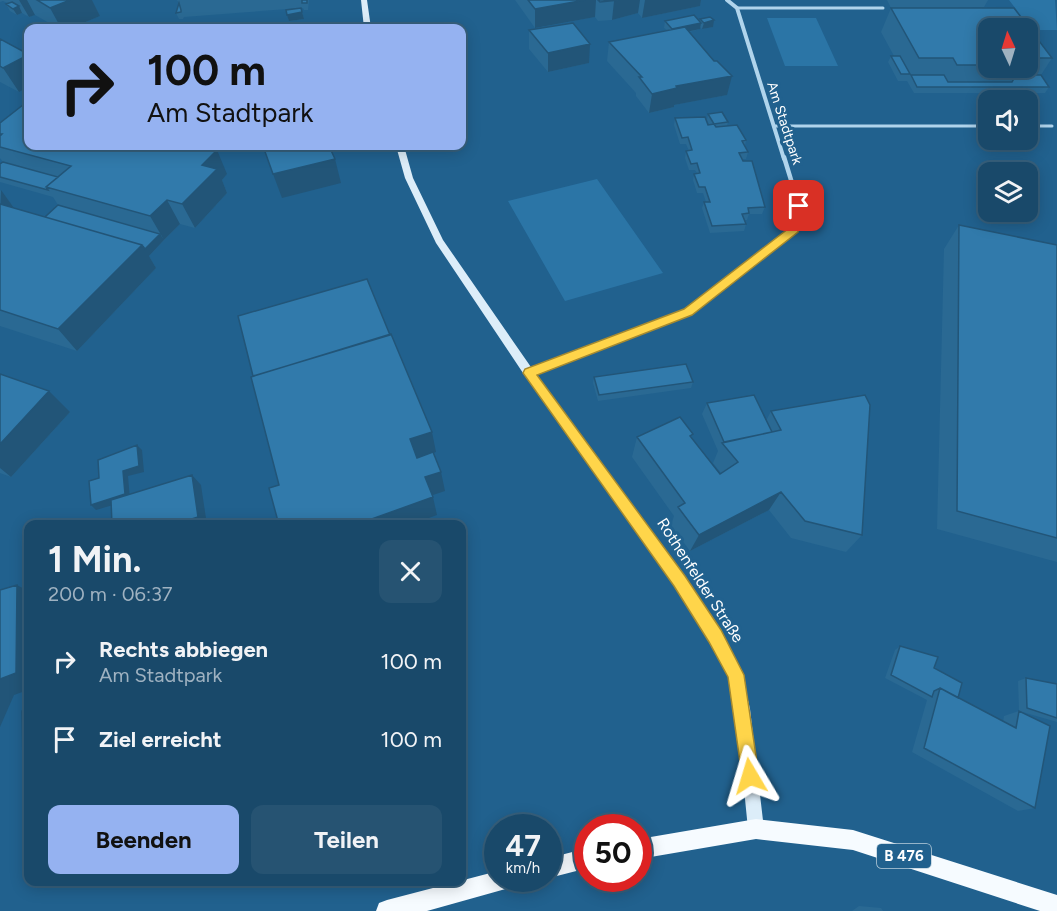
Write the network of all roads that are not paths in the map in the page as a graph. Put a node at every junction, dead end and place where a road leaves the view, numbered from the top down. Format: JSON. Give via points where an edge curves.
{"nodes":[{"id":1,"x":364,"y":0,"type":"edge"},
{"id":2,"x":727,"y":0,"type":"edge"},
{"id":3,"x":737,"y":8,"type":"junction"},
{"id":4,"x":883,"y":8,"type":"dead end"},
{"id":5,"x":368,"y":24,"type":"edge"},
{"id":6,"x":774,"y":126,"type":"junction"},
{"id":7,"x":978,"y":126,"type":"edge"},
{"id":8,"x":1038,"y":126,"type":"edge"},
{"id":9,"x":1052,"y":126,"type":"dead end"},
{"id":10,"x":401,"y":150,"type":"edge"},
{"id":11,"x":529,"y":373,"type":"junction"},
{"id":12,"x":756,"y":830,"type":"junction"},
{"id":13,"x":652,"y":847,"type":"edge"},
{"id":14,"x":484,"y":886,"type":"edge"},
{"id":15,"x":1057,"y":906,"type":"edge"},
{"id":16,"x":387,"y":911,"type":"edge"}],
"edges":[{"from":1,"to":5,"type":"main road"},
{"from":2,"to":3,"type":"street"},
{"from":3,"to":4,"type":"lane"},
{"from":3,"to":6,"type":"street","name":"Am Stadtpark"},
{"from":6,"to":7,"type":"lane"},
{"from":6,"to":11,"type":"street","name":"Am Stadtpark","via":[[799,206],[795,229],[688,312]]},
{"from":8,"to":9,"type":"lane"},
{"from":10,"to":11,"type":"main road","name":"Rothenfelder Straße","via":[[409,178],[439,241]]},
{"from":11,"to":12,"type":"main road","name":"Rothenfelder Straße","via":[[692,599],[736,675]]},
{"from":12,"to":13,"type":"main road","number":"B 476"},
{"from":12,"to":15,"type":"main road","number":"B 476","via":[[853,840]]},
{"from":14,"to":16,"type":"main road"}]}
